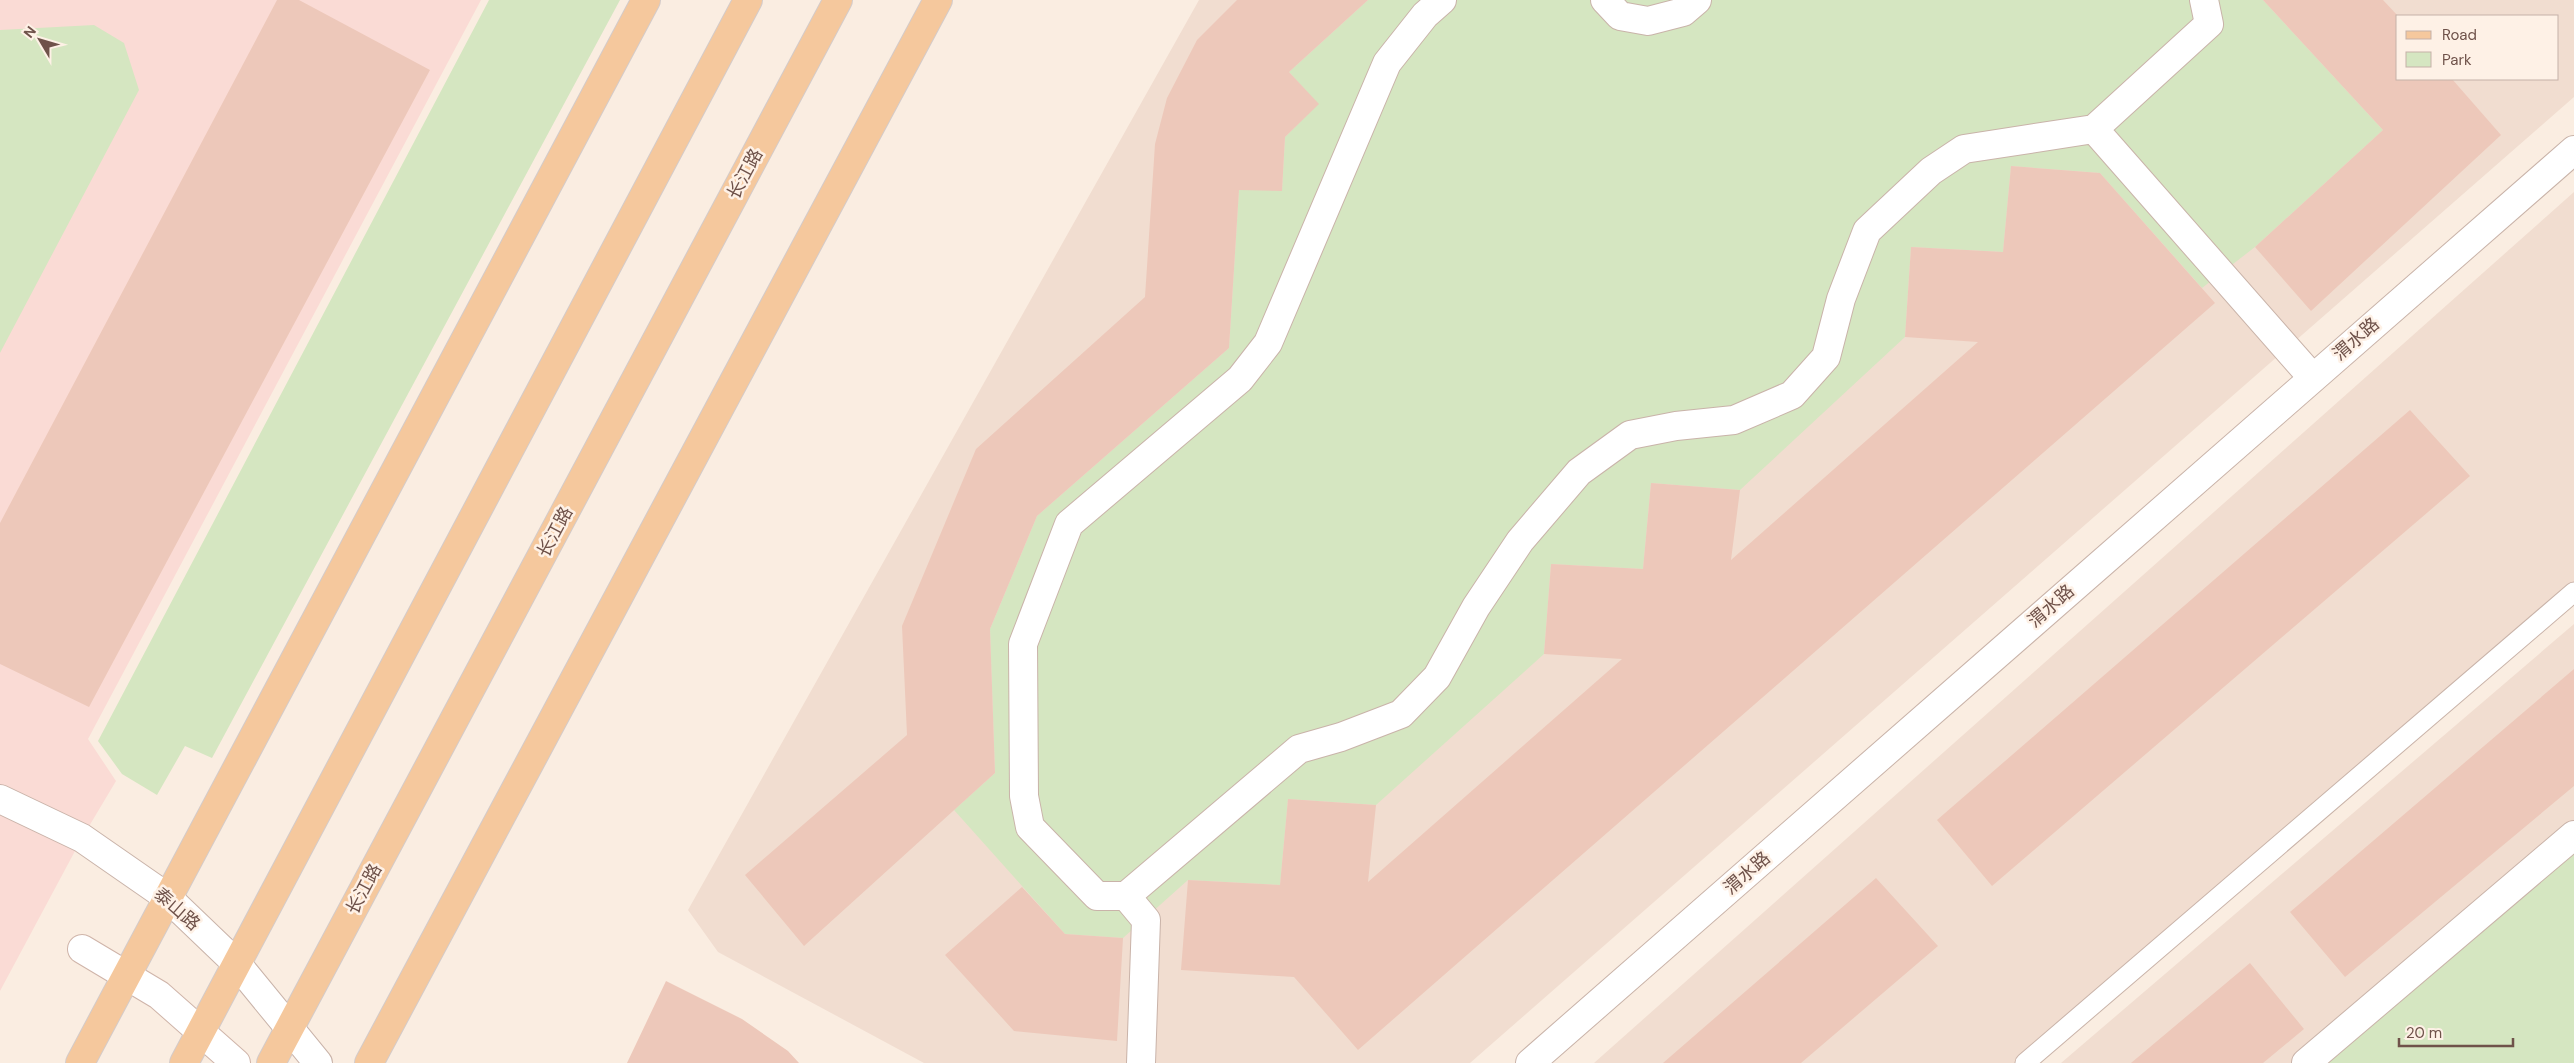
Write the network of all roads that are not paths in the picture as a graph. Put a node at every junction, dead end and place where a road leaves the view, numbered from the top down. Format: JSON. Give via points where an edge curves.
{"nodes":[{"id":1,"x":646,"y":0,"type":"edge"},
{"id":2,"x":748,"y":0,"type":"edge"},
{"id":3,"x":838,"y":0,"type":"edge"},
{"id":4,"x":938,"y":0,"type":"edge"},
{"id":5,"x":1442,"y":0,"type":"edge"},
{"id":6,"x":1605,"y":0,"type":"edge"},
{"id":7,"x":1697,"y":0,"type":"edge"},
{"id":8,"x":2204,"y":0,"type":"edge"},
{"id":9,"x":2094,"y":129,"type":"junction"},
{"id":10,"x":2574,"y":150,"type":"edge"},
{"id":11,"x":2312,"y":377,"type":"junction"},
{"id":12,"x":2574,"y":592,"type":"edge"},
{"id":13,"x":0,"y":799,"type":"edge"},
{"id":14,"x":2574,"y":835,"type":"edge"},
{"id":15,"x":1126,"y":896,"type":"junction"},
{"id":16,"x":167,"y":898,"type":"junction"},
{"id":17,"x":82,"y":949,"type":"dead end"},
{"id":18,"x":237,"y":964,"type":"junction"},
{"id":19,"x":126,"y":975,"type":"junction"},
{"id":20,"x":290,"y":1028,"type":"junction"},
{"id":21,"x":201,"y":1031,"type":"junction"},
{"id":22,"x":80,"y":1063,"type":"edge"},
{"id":23,"x":184,"y":1063,"type":"edge"},
{"id":24,"x":236,"y":1063,"type":"edge"},
{"id":25,"x":271,"y":1063,"type":"edge"},
{"id":26,"x":318,"y":1063,"type":"edge"},
{"id":27,"x":369,"y":1063,"type":"edge"},
{"id":28,"x":1141,"y":1063,"type":"edge"},
{"id":29,"x":1530,"y":1063,"type":"edge"},
{"id":30,"x":2025,"y":1063,"type":"edge"},
{"id":31,"x":2306,"y":1063,"type":"edge"}],
"edges":[{"from":1,"to":16,"type":"main road"},
{"from":2,"to":18,"type":"main road"},
{"from":3,"to":20,"type":"main road","name":"长江路"},
{"from":4,"to":27,"type":"main road"},
{"from":5,"to":15,"type":"street","via":[[1425,15],[1387,63],[1268,342],[1240,379],[1069,524],[1023,644],[1024,796],[1030,828],[1097,896]]},
{"from":6,"to":7,"type":"street","via":[[1620,16],[1648,22],[1684,12]]},
{"from":8,"to":9,"type":"street","via":[[2209,24]]},
{"from":9,"to":11,"type":"street"},
{"from":9,"to":15,"type":"street","via":[[1964,149],[1931,170],[1867,231],[1841,299],[1826,357],[1792,395],[1734,420],[1630,435],[1579,472],[1520,541],[1476,607],[1437,677],[1401,714],[1342,737],[1299,749]]},
{"from":10,"to":11,"type":"street","name":"渭水路"},
{"from":11,"to":29,"type":"street","name":"渭水路"},
{"from":12,"to":30,"type":"lane"},
{"from":13,"to":16,"type":"street","name":"泰山路","via":[[82,838]]},
{"from":14,"to":31,"type":"street"},
{"from":15,"to":28,"type":"street","via":[[1146,920]]},
{"from":16,"to":18,"type":"street","name":"泰山路"},
{"from":16,"to":19,"type":"main road"},
{"from":17,"to":19,"type":"street"},
{"from":18,"to":20,"type":"street","name":"泰山路"},
{"from":18,"to":21,"type":"main road"},
{"from":19,"to":21,"type":"street","via":[[159,995]]},
{"from":19,"to":22,"type":"main road"},
{"from":20,"to":25,"type":"main road","name":"长江路"},
{"from":20,"to":26,"type":"street","name":"泰山路"},
{"from":21,"to":23,"type":"main road"},
{"from":21,"to":24,"type":"street"}]}
